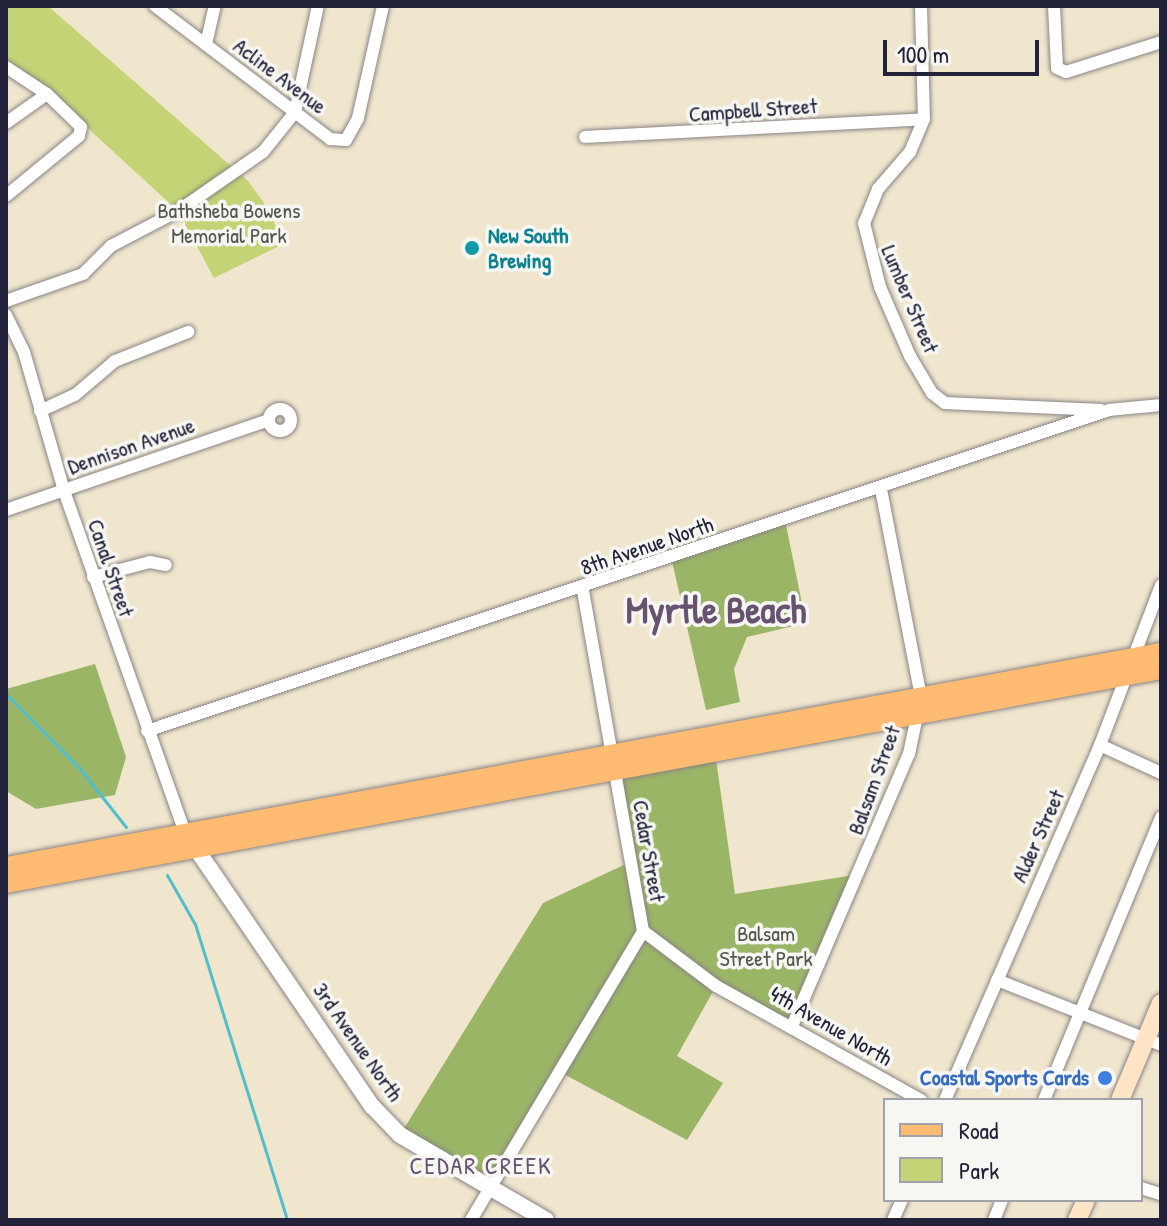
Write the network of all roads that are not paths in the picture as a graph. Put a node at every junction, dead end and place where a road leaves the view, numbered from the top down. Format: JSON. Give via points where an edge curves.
{"nodes":[{"id":1,"x":155,"y":6,"type":"edge"},
{"id":2,"x":215,"y":6,"type":"edge"},
{"id":3,"x":318,"y":6,"type":"edge"},
{"id":4,"x":383,"y":6,"type":"edge"},
{"id":5,"x":921,"y":6,"type":"edge"},
{"id":6,"x":1054,"y":6,"type":"edge"},
{"id":7,"x":1161,"y":42,"type":"edge"},
{"id":8,"x":206,"y":44,"type":"junction"},
{"id":9,"x":6,"y":67,"type":"edge"},
{"id":10,"x":47,"y":94,"type":"junction"},
{"id":11,"x":295,"y":112,"type":"junction"},
{"id":12,"x":924,"y":119,"type":"junction"},
{"id":13,"x":6,"y":123,"type":"edge"},
{"id":14,"x":585,"y":137,"type":"dead end"},
{"id":15,"x":6,"y":196,"type":"edge"},
{"id":16,"x":6,"y":301,"type":"edge"},
{"id":17,"x":6,"y":315,"type":"edge"},
{"id":18,"x":188,"y":332,"type":"dead end"},
{"id":19,"x":1161,"y":405,"type":"edge"},
{"id":20,"x":1109,"y":410,"type":"junction"},
{"id":21,"x":40,"y":411,"type":"junction"},
{"id":22,"x":269,"y":420,"type":"dead end"},
{"id":23,"x":881,"y":489,"type":"junction"},
{"id":24,"x":64,"y":491,"type":"junction"},
{"id":25,"x":6,"y":510,"type":"edge"},
{"id":26,"x":166,"y":565,"type":"dead end"},
{"id":27,"x":93,"y":577,"type":"junction"},
{"id":28,"x":1161,"y":585,"type":"edge"},
{"id":29,"x":583,"y":590,"type":"junction"},
{"id":30,"x":1161,"y":653,"type":"edge"},
{"id":31,"x":1129,"y":667,"type":"junction"},
{"id":32,"x":1161,"y":669,"type":"edge"},
{"id":33,"x":919,"y":706,"type":"junction"},
{"id":34,"x":147,"y":731,"type":"junction"},
{"id":35,"x":1100,"y":745,"type":"junction"},
{"id":36,"x":612,"y":764,"type":"junction"},
{"id":37,"x":1161,"y":773,"type":"edge"},
{"id":38,"x":1161,"y":817,"type":"edge"},
{"id":39,"x":191,"y":840,"type":"junction"},
{"id":40,"x":6,"y":867,"type":"edge"},
{"id":41,"x":6,"y":883,"type":"edge"},
{"id":42,"x":643,"y":931,"type":"junction"},
{"id":43,"x":997,"y":980,"type":"junction"},
{"id":44,"x":1161,"y":1003,"type":"edge"},
{"id":45,"x":1080,"y":1013,"type":"junction"},
{"id":46,"x":793,"y":1024,"type":"junction"},
{"id":47,"x":1156,"y":1038,"type":"edge"},
{"id":48,"x":918,"y":1098,"type":"edge"},
{"id":49,"x":946,"y":1098,"type":"edge"},
{"id":50,"x":1045,"y":1098,"type":"edge"},
{"id":51,"x":1121,"y":1098,"type":"edge"},
{"id":52,"x":1131,"y":1098,"type":"edge"},
{"id":53,"x":492,"y":1184,"type":"junction"},
{"id":54,"x":471,"y":1220,"type":"edge"},
{"id":55,"x":546,"y":1220,"type":"edge"}],
"edges":[{"from":1,"to":8,"type":"street","name":"Acline Avenue"},
{"from":2,"to":8,"type":"street"},
{"from":3,"to":11,"type":"street"},
{"from":4,"to":11,"type":"street","name":"Acline Avenue","via":[[358,118],[346,140],[330,139]]},
{"from":5,"to":12,"type":"street","name":"Lumber Street"},
{"from":6,"to":7,"type":"street","via":[[1057,68],[1066,72]]},
{"from":8,"to":11,"type":"street","name":"Acline Avenue"},
{"from":9,"to":10,"type":"street"},
{"from":10,"to":13,"type":"street"},
{"from":10,"to":15,"type":"street","via":[[81,127],[79,136]]},
{"from":11,"to":16,"type":"street","via":[[263,152],[178,211],[111,246],[83,274]]},
{"from":12,"to":14,"type":"street","name":"Campbell Street"},
{"from":12,"to":20,"type":"street","name":"Lumber Street","via":[[910,152],[878,189],[864,223],[880,287],[932,393],[945,403]]},
{"from":17,"to":21,"type":"street","name":"Canal Street","via":[[24,352]]},
{"from":18,"to":21,"type":"street","via":[[115,361],[75,395]]},
{"from":19,"to":20,"type":"street","name":"8th Avenue North"},
{"from":20,"to":23,"type":"street","name":"8th Avenue North"},
{"from":21,"to":24,"type":"street","name":"Canal Street"},
{"from":22,"to":24,"type":"street","name":"Dennison Avenue"},
{"from":23,"to":29,"type":"street","name":"8th Avenue North"},
{"from":23,"to":33,"type":"street","name":"Balsam Street"},
{"from":24,"to":25,"type":"street","name":"Dennison Avenue"},
{"from":24,"to":27,"type":"street","name":"Canal Street"},
{"from":26,"to":27,"type":"street","via":[[150,562]]},
{"from":27,"to":34,"type":"street","name":"Canal Street"},
{"from":28,"to":31,"type":"street","name":"Alder Street"},
{"from":29,"to":34,"type":"street","name":"8th Avenue North"},
{"from":29,"to":36,"type":"street","name":"Cedar Street"},
{"from":30,"to":31,"type":"main road"},
{"from":31,"to":32,"type":"main road"},
{"from":31,"to":33,"type":"main road"},
{"from":31,"to":35,"type":"street","name":"Alder Street"},
{"from":33,"to":36,"type":"main road"},
{"from":33,"to":46,"type":"street","name":"Balsam Street","via":[[905,764]]},
{"from":34,"to":39,"type":"street","name":"Canal Street"},
{"from":35,"to":37,"type":"street"},
{"from":35,"to":43,"type":"street","name":"Alder Street"},
{"from":36,"to":39,"type":"main road"},
{"from":36,"to":42,"type":"street","name":"Cedar Street"},
{"from":38,"to":45,"type":"street"},
{"from":39,"to":40,"type":"main road"},
{"from":39,"to":41,"type":"main road"},
{"from":39,"to":53,"type":"street","name":"3rd Avenue North","via":[[372,1106],[400,1135]]},
{"from":42,"to":46,"type":"street","name":"4th Avenue North","via":[[716,986]]},
{"from":42,"to":53,"type":"street","name":"Cedar Street"},
{"from":43,"to":45,"type":"street"},
{"from":43,"to":49,"type":"street","name":"Alder Street"},
{"from":44,"to":47,"type":"main road"},
{"from":45,"to":47,"type":"street"},
{"from":45,"to":50,"type":"street"},
{"from":46,"to":48,"type":"street","name":"4th Avenue North"},
{"from":47,"to":51,"type":"main road"},
{"from":47,"to":52,"type":"main road"},
{"from":53,"to":54,"type":"street","name":"Cedar Street"},
{"from":53,"to":55,"type":"street","name":"3rd Avenue North"}]}
